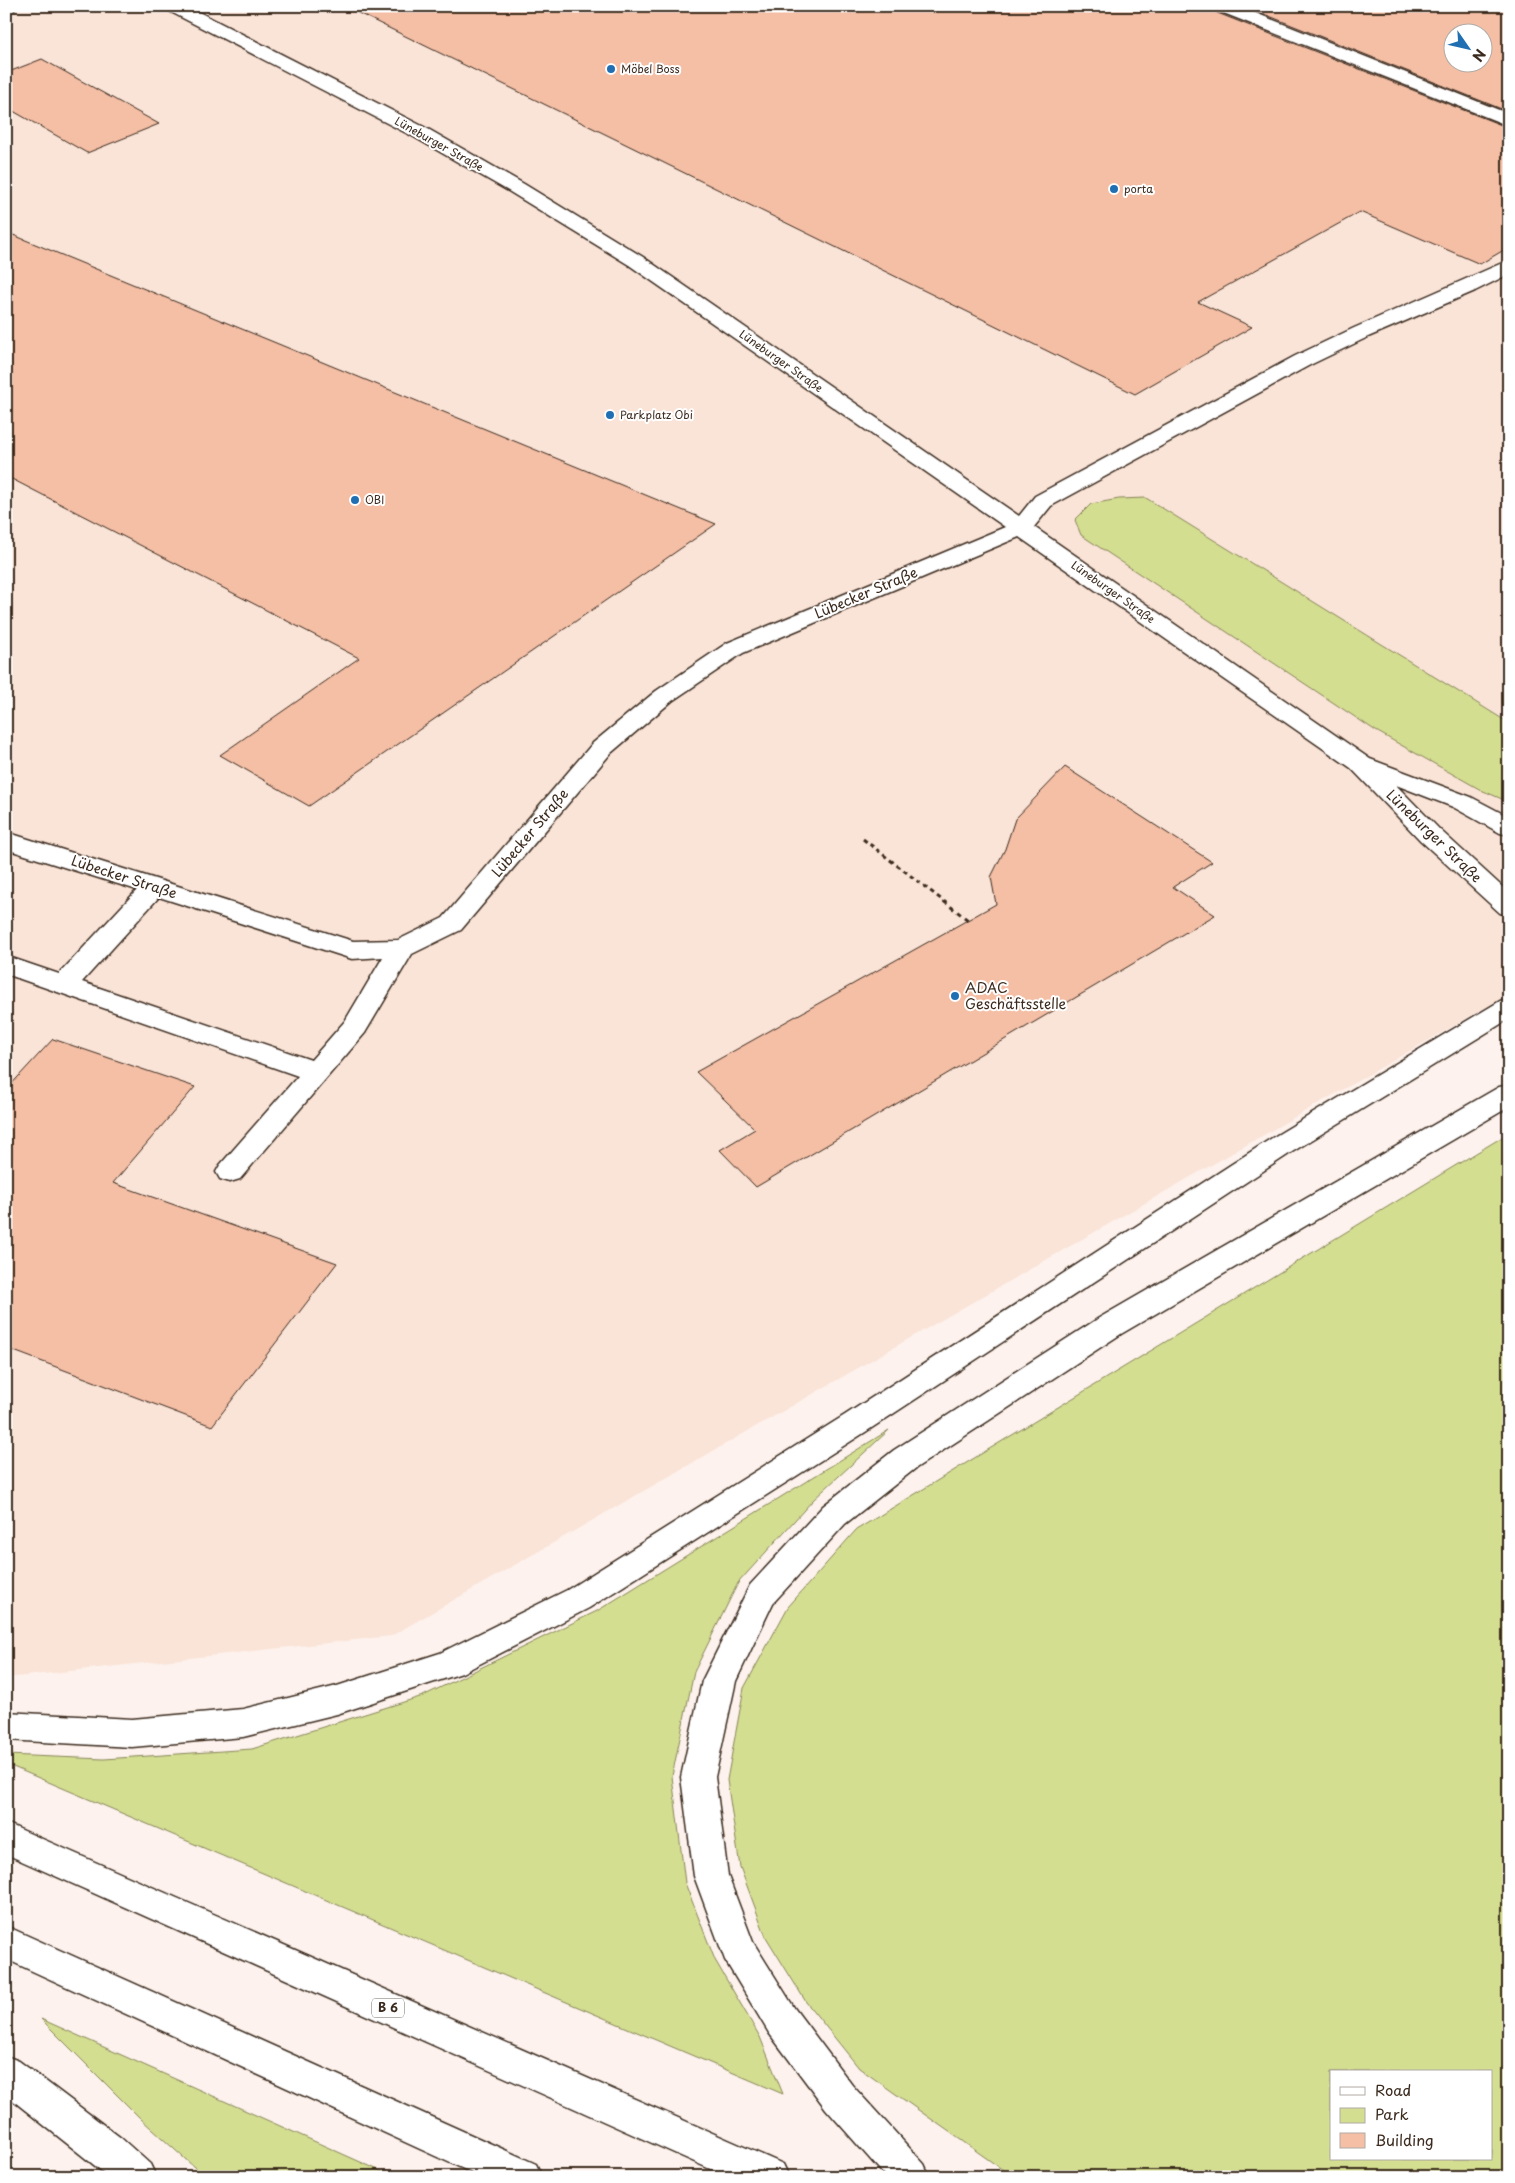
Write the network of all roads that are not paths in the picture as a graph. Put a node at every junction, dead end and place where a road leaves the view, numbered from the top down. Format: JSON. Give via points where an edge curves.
{"nodes":[{"id":1,"x":173,"y":6,"type":"edge"},
{"id":2,"x":1222,"y":6,"type":"edge"},
{"id":3,"x":1509,"y":121,"type":"edge"},
{"id":4,"x":1509,"y":266,"type":"edge"},
{"id":5,"x":1021,"y":528,"type":"junction"},
{"id":6,"x":1360,"y":763,"type":"junction"},
{"id":7,"x":1509,"y":827,"type":"edge"},
{"id":8,"x":6,"y":840,"type":"edge"},
{"id":9,"x":154,"y":887,"type":"junction"},
{"id":10,"x":1509,"y":907,"type":"edge"},
{"id":11,"x":402,"y":948,"type":"junction"},
{"id":12,"x":6,"y":965,"type":"edge"},
{"id":13,"x":64,"y":985,"type":"junction"},
{"id":14,"x":1509,"y":1006,"type":"edge"},
{"id":15,"x":316,"y":1072,"type":"junction"},
{"id":16,"x":1509,"y":1094,"type":"edge"},
{"id":17,"x":230,"y":1172,"type":"dead end"},
{"id":18,"x":6,"y":1726,"type":"edge"},
{"id":19,"x":6,"y":1838,"type":"edge"},
{"id":20,"x":6,"y":1942,"type":"edge"},
{"id":21,"x":6,"y":2073,"type":"edge"},
{"id":22,"x":137,"y":2177,"type":"edge"},
{"id":23,"x":522,"y":2177,"type":"edge"},
{"id":24,"x":770,"y":2177,"type":"edge"},
{"id":25,"x":911,"y":2177,"type":"edge"}],
"edges":[{"from":1,"to":5,"type":"main road","name":"Lüneburger Straße","via":[[421,133],[636,261]]},
{"from":2,"to":3,"type":"main road"},
{"from":4,"to":5,"type":"main road","via":[[1273,375],[1043,501]]},
{"from":5,"to":6,"type":"main road","name":"Lüneburger Straße"},
{"from":5,"to":11,"type":"main road","name":"Lübecker Straße","via":[[735,648],[664,696],[602,748],[452,924]]},
{"from":6,"to":7,"type":"main road","name":"Lüneburger Straße","via":[[1462,802]]},
{"from":6,"to":10,"type":"main road","name":"Lüneburger Straße","via":[[1430,835]]},
{"from":8,"to":9,"type":"main road","name":"Lübecker Straße"},
{"from":9,"to":11,"type":"main road","name":"Lübecker Straße","via":[[352,950]]},
{"from":9,"to":13,"type":"main road"},
{"from":11,"to":15,"type":"main road","via":[[355,1027]]},
{"from":12,"to":13,"type":"main road"},
{"from":13,"to":15,"type":"main road"},
{"from":14,"to":18,"type":"main road","via":[[1282,1145],[856,1423],[578,1599],[450,1663],[337,1700],[243,1723],[132,1733]]},
{"from":15,"to":17,"type":"main road"},
{"from":16,"to":25,"type":"main road","via":[[1110,1326],[905,1459],[834,1515],[761,1594],[719,1681],[698,1777],[711,1876],[738,1949],[782,2021],[839,2097]]},
{"from":19,"to":24,"type":"main road","number":"B 6"},
{"from":20,"to":23,"type":"main road"},
{"from":21,"to":22,"type":"main road"}]}
